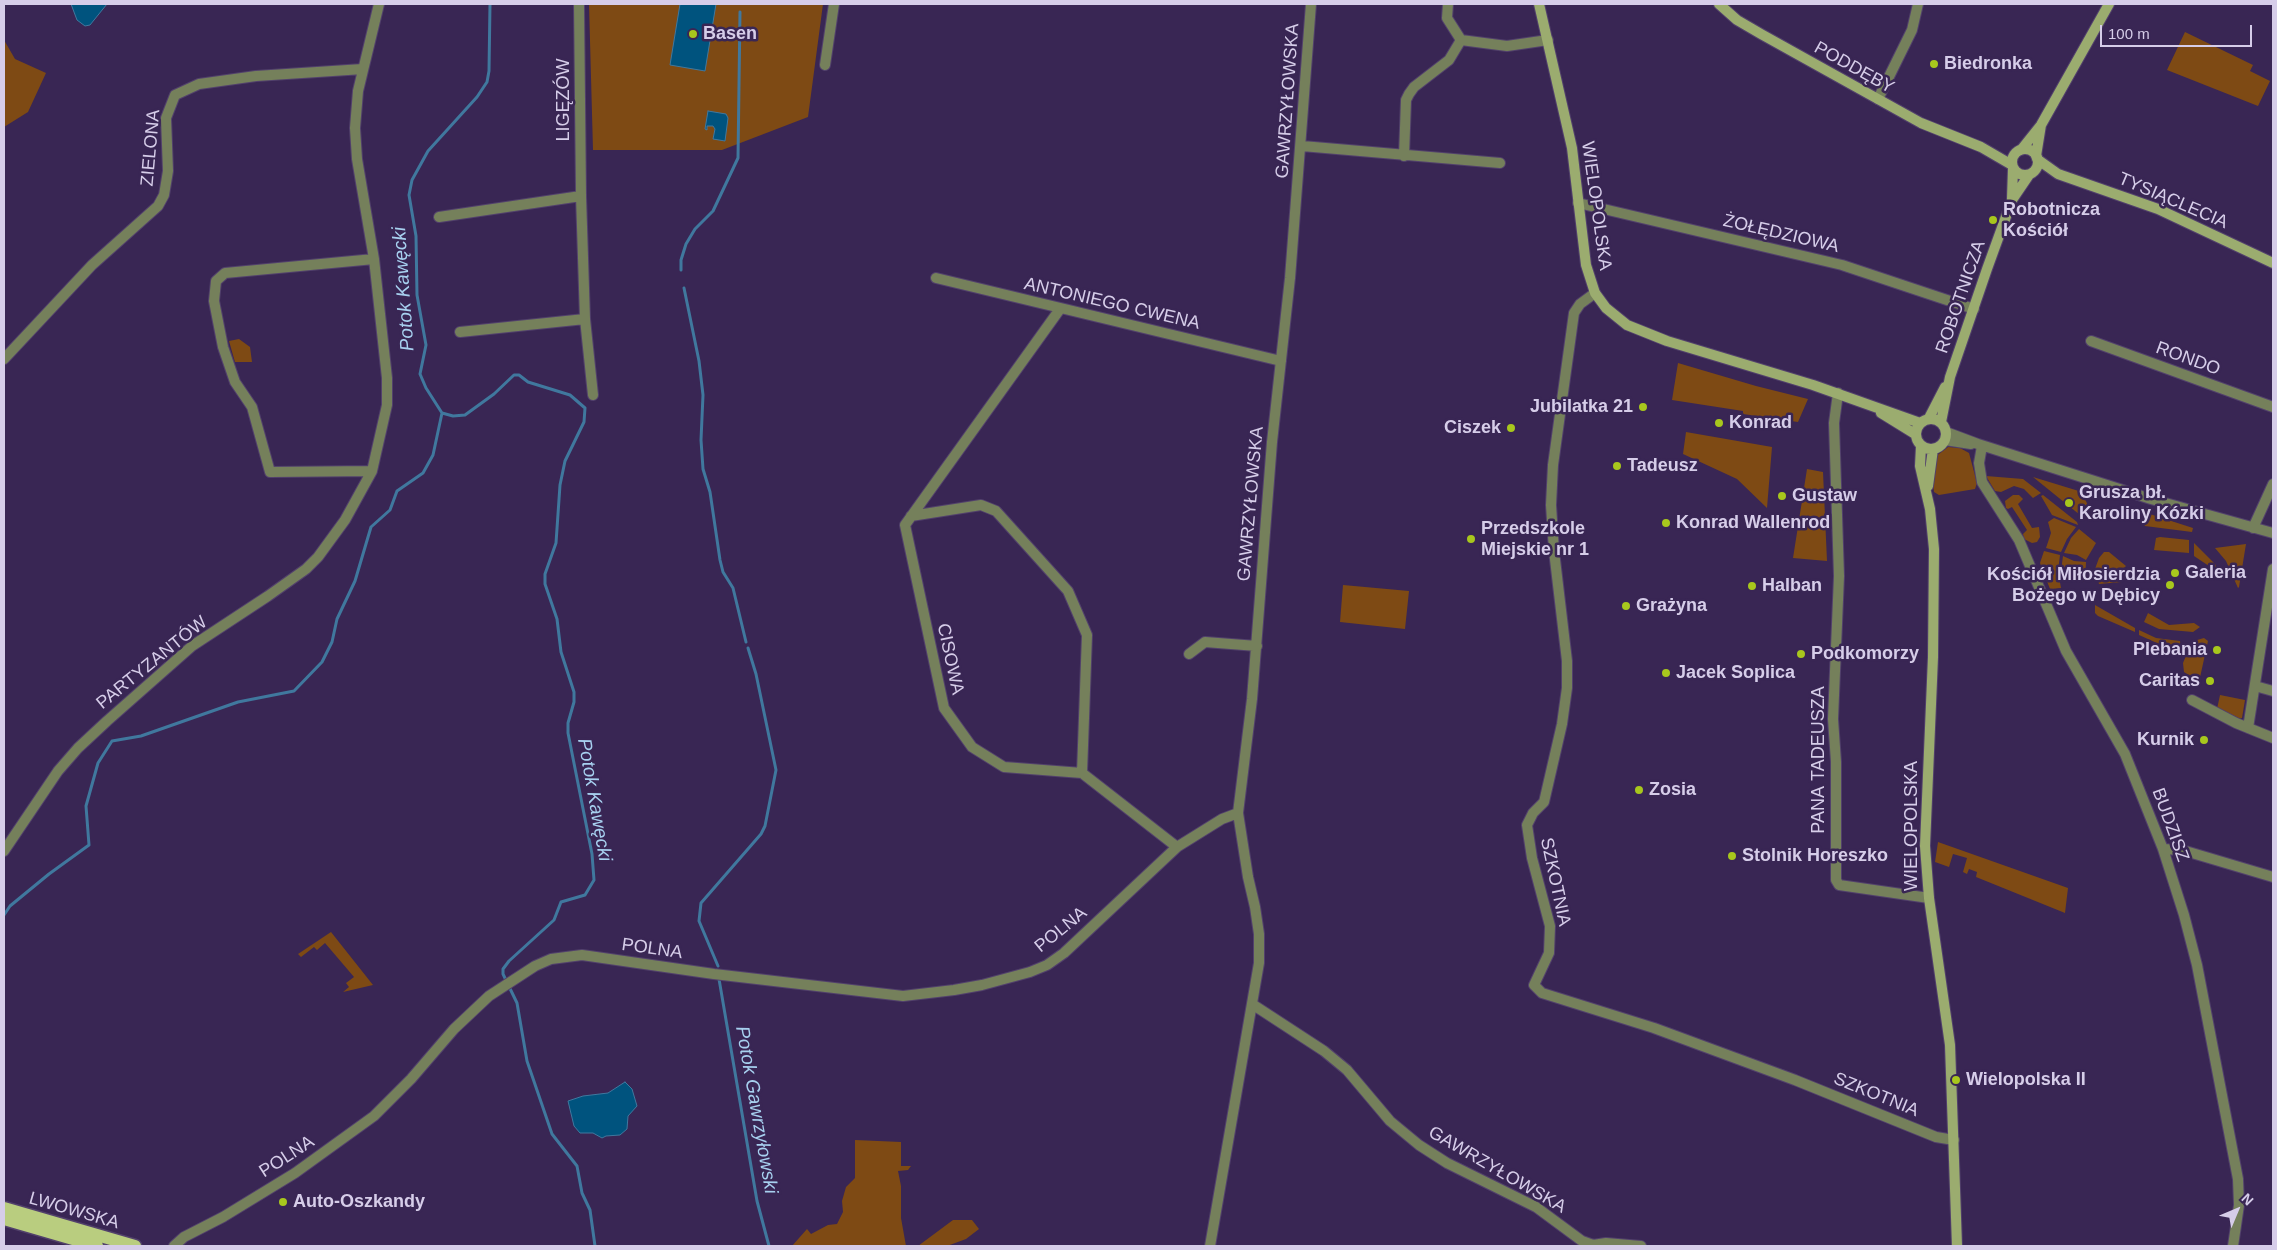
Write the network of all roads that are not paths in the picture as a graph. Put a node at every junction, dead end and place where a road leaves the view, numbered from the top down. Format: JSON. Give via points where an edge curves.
{"nodes":[{"id":1,"x":379,"y":4,"type":"edge"},
{"id":2,"x":578,"y":4,"type":"edge"},
{"id":3,"x":834,"y":4,"type":"edge"},
{"id":4,"x":1311,"y":4,"type":"edge"},
{"id":5,"x":1448,"y":4,"type":"edge"},
{"id":6,"x":1539,"y":4,"type":"edge"},
{"id":7,"x":1719,"y":4,"type":"edge"},
{"id":8,"x":1918,"y":4,"type":"edge"},
{"id":9,"x":2109,"y":4,"type":"edge"},
{"id":10,"x":1461,"y":40,"type":"junction"},
{"id":11,"x":1548,"y":40,"type":"junction"},
{"id":12,"x":825,"y":65,"type":"dead end"},
{"id":13,"x":363,"y":69,"type":"junction"},
{"id":14,"x":1878,"y":99,"type":"junction"},
{"id":15,"x":2041,"y":125,"type":"junction"},
{"id":16,"x":1302,"y":146,"type":"junction"},
{"id":17,"x":1981,"y":147,"type":"junction"},
{"id":18,"x":2018,"y":152,"type":"junction"},
{"id":19,"x":1404,"y":156,"type":"junction"},
{"id":20,"x":2037,"y":157,"type":"junction"},
{"id":21,"x":1500,"y":163,"type":"dead end"},
{"id":22,"x":2013,"y":166,"type":"junction"},
{"id":23,"x":2030,"y":174,"type":"junction"},
{"id":24,"x":2058,"y":174,"type":"junction"},
{"id":25,"x":581,"y":196,"type":"junction"},
{"id":26,"x":2012,"y":200,"type":"junction"},
{"id":27,"x":1578,"y":203,"type":"junction"},
{"id":28,"x":439,"y":216,"type":"dead end"},
{"id":29,"x":374,"y":259,"type":"junction"},
{"id":30,"x":2273,"y":264,"type":"edge"},
{"id":31,"x":936,"y":278,"type":"dead end"},
{"id":32,"x":1595,"y":293,"type":"junction"},
{"id":33,"x":1060,"y":309,"type":"junction"},
{"id":34,"x":1974,"y":309,"type":"junction"},
{"id":35,"x":585,"y":319,"type":"junction"},
{"id":36,"x":460,"y":332,"type":"dead end"},
{"id":37,"x":2091,"y":341,"type":"dead end"},
{"id":38,"x":4,"y":359,"type":"edge"},
{"id":39,"x":1281,"y":361,"type":"junction"},
{"id":40,"x":1950,"y":377,"type":"junction"},
{"id":41,"x":1838,"y":394,"type":"junction"},
{"id":42,"x":593,"y":395,"type":"dead end"},
{"id":43,"x":1870,"y":406,"type":"junction"},
{"id":44,"x":2273,"y":407,"type":"edge"},
{"id":45,"x":1924,"y":420,"type":"junction"},
{"id":46,"x":1944,"y":431,"type":"junction"},
{"id":47,"x":1915,"y":434,"type":"junction"},
{"id":48,"x":1980,"y":445,"type":"junction"},
{"id":49,"x":1921,"y":446,"type":"junction"},
{"id":50,"x":1933,"y":449,"type":"junction"},
{"id":51,"x":372,"y":471,"type":"junction"},
{"id":52,"x":2273,"y":484,"type":"edge"},
{"id":53,"x":1927,"y":494,"type":"junction"},
{"id":54,"x":911,"y":516,"type":"junction"},
{"id":55,"x":2253,"y":528,"type":"junction"},
{"id":56,"x":2273,"y":534,"type":"edge"},
{"id":57,"x":2273,"y":570,"type":"edge"},
{"id":58,"x":1257,"y":646,"type":"junction"},
{"id":59,"x":1189,"y":654,"type":"dead end"},
{"id":60,"x":2255,"y":686,"type":"junction"},
{"id":61,"x":2273,"y":690,"type":"edge"},
{"id":62,"x":2192,"y":700,"type":"dead end"},
{"id":63,"x":2248,"y":728,"type":"junction"},
{"id":64,"x":2273,"y":738,"type":"edge"},
{"id":65,"x":1082,"y":773,"type":"junction"},
{"id":66,"x":1238,"y":813,"type":"junction"},
{"id":67,"x":1177,"y":847,"type":"junction"},
{"id":68,"x":2163,"y":849,"type":"junction"},
{"id":69,"x":4,"y":851,"type":"edge"},
{"id":70,"x":2273,"y":877,"type":"edge"},
{"id":71,"x":1929,"y":898,"type":"junction"},
{"id":72,"x":1252,"y":1004,"type":"junction"},
{"id":73,"x":1954,"y":1140,"type":"junction"},
{"id":74,"x":4,"y":1208,"type":"edge"},
{"id":75,"x":4,"y":1219,"type":"edge"},
{"id":76,"x":97,"y":1246,"type":"edge"},
{"id":77,"x":135,"y":1246,"type":"edge"},
{"id":78,"x":174,"y":1246,"type":"edge"},
{"id":79,"x":1210,"y":1246,"type":"edge"},
{"id":80,"x":1641,"y":1246,"type":"edge"},
{"id":81,"x":1957,"y":1246,"type":"edge"},
{"id":82,"x":2232,"y":1246,"type":"edge"}],
"edges":[{"from":1,"to":13,"type":"street","name":"PARTYZANTÓW"},
{"from":2,"to":25,"type":"street","name":"LIGĘZÓW"},
{"from":3,"to":12,"type":"street"},
{"from":4,"to":16,"type":"street","name":"GAWRZYŁOWSKA"},
{"from":5,"to":10,"type":"street","via":[[1447,18]]},
{"from":6,"to":11,"type":"street","name":"WIELOPOLSKA"},
{"from":7,"to":14,"type":"street","name":"PODDĘBY","via":[[1737,20]]},
{"from":8,"to":14,"type":"street","via":[[1912,30]]},
{"from":9,"to":15,"type":"street"},
{"from":10,"to":11,"type":"street","via":[[1507,46]]},
{"from":10,"to":19,"type":"street","via":[[1449,60],[1414,87],[1406,100]]},
{"from":11,"to":27,"type":"street","name":"WIELOPOLSKA","via":[[1572,148]]},
{"from":13,"to":29,"type":"street","name":"PARTYZANTÓW","via":[[355,128]]},
{"from":13,"to":38,"type":"street","name":"ZIELONA","via":[[256,76],[200,84],[175,95],[166,118],[168,171],[158,206],[92,265]]},
{"from":14,"to":17,"type":"street","name":"PODDĘBY","via":[[1921,123]]},
{"from":15,"to":18,"type":"street"},
{"from":15,"to":20,"type":"street"},
{"from":16,"to":19,"type":"street"},
{"from":16,"to":39,"type":"street","name":"GAWRZYŁOWSKA"},
{"from":17,"to":18,"type":"street","name":"PODDĘBY"},
{"from":17,"to":22,"type":"street","name":"PODDĘBY"},
{"from":18,"to":20,"type":"street","via":[[2030,150]]},
{"from":18,"to":22,"type":"street"},
{"from":19,"to":21,"type":"street"},
{"from":20,"to":23,"type":"street","via":[[2037,167]]},
{"from":20,"to":24,"type":"street","name":"TYSIĄCLECIA"},
{"from":22,"to":23,"type":"street","via":[[2021,175]]},
{"from":22,"to":26,"type":"street","name":"ROBOTNICZA"},
{"from":23,"to":24,"type":"street","name":"TYSIĄCLECIA"},
{"from":23,"to":26,"type":"street","name":"ROBOTNICZA"},
{"from":24,"to":30,"type":"street","name":"TYSIĄCLECIA","via":[[2158,209]]},
{"from":25,"to":28,"type":"street"},
{"from":25,"to":35,"type":"street","name":"LIGĘZÓW"},
{"from":26,"to":34,"type":"street","name":"ROBOTNICZA"},
{"from":27,"to":32,"type":"street","name":"WIELOPOLSKA","via":[[1586,265]]},
{"from":27,"to":34,"type":"street","name":"ŻOŁĘDZIOWA","via":[[1845,265]]},
{"from":29,"to":51,"type":"street","name":"PARTYZANTÓW","via":[[387,405]]},
{"from":29,"to":51,"type":"street","via":[[225,273],[216,281],[214,301],[223,347],[235,382],[252,407],[270,472]]},
{"from":31,"to":33,"type":"street","name":"ANTONIEGO CWENA"},
{"from":32,"to":41,"type":"street","name":"WIELOPOLSKA","via":[[1613,314],[1640,331]]},
{"from":32,"to":73,"type":"street","name":"SZKOTNIA","via":[[1574,313],[1553,465],[1551,505],[1567,688],[1544,802],[1527,824],[1532,858],[1550,926],[1549,953],[1534,985],[1542,993],[1654,1028],[1796,1080],[1936,1137]]},
{"from":33,"to":39,"type":"street","name":"ANTONIEGO CWENA"},
{"from":33,"to":54,"type":"street","name":"CISOWA"},
{"from":34,"to":40,"type":"street","name":"ROBOTNICZA"},
{"from":35,"to":36,"type":"street"},
{"from":35,"to":42,"type":"street","name":"LIGĘZÓW"},
{"from":37,"to":44,"type":"street","name":"RONDO"},
{"from":39,"to":58,"type":"street","name":"GAWRZYŁOWSKA"},
{"from":40,"to":45,"type":"street","name":"ROBOTNICZA"},
{"from":40,"to":46,"type":"street","name":"ROBOTNICZA"},
{"from":41,"to":43,"type":"street","name":"WIELOPOLSKA"},
{"from":41,"to":71,"type":"street","name":"PANA TADEUSZA","via":[[1834,423],[1839,576],[1833,719],[1836,880],[1839,885]]},
{"from":43,"to":45,"type":"street","name":"WIELOPOLSKA"},
{"from":43,"to":47,"type":"street","name":"WIELOPOLSKA"},
{"from":45,"to":46,"type":"street"},
{"from":45,"to":47,"type":"street"},
{"from":46,"to":48,"type":"street"},
{"from":46,"to":50,"type":"street","via":[[1940,446]]},
{"from":47,"to":49,"type":"street"},
{"from":48,"to":55,"type":"street"},
{"from":48,"to":68,"type":"street","name":"BUDZISZ","via":[[1982,482],[2019,540],[2066,651],[2126,754]]},
{"from":49,"to":50,"type":"street"},
{"from":49,"to":53,"type":"street","name":"WIELOPOLSKA","via":[[1920,466]]},
{"from":50,"to":53,"type":"street","name":"WIELOPOLSKA"},
{"from":51,"to":69,"type":"street","name":"PARTYZANTÓW","via":[[345,520],[306,570],[192,646],[100,727],[58,771]]},
{"from":52,"to":55,"type":"street"},
{"from":53,"to":71,"type":"street","name":"WIELOPOLSKA","via":[[1934,549],[1925,846]]},
{"from":54,"to":65,"type":"street","name":"CISOWA","via":[[905,525],[944,708],[972,747],[1004,767]]},
{"from":54,"to":65,"type":"street","via":[[981,505],[996,511],[1068,591],[1087,635]]},
{"from":55,"to":56,"type":"street"},
{"from":57,"to":60,"type":"street"},
{"from":58,"to":59,"type":"street","via":[[1205,642]]},
{"from":58,"to":66,"type":"street","name":"GAWRZYŁOWSKA"},
{"from":60,"to":61,"type":"street"},
{"from":60,"to":63,"type":"street"},
{"from":62,"to":63,"type":"street"},
{"from":63,"to":64,"type":"street"},
{"from":65,"to":67,"type":"street"},
{"from":66,"to":67,"type":"street","name":"POLNA","via":[[1222,819]]},
{"from":66,"to":72,"type":"street","name":"GAWRZYŁOWSKA","via":[[1259,934],[1259,963]]},
{"from":67,"to":78,"type":"street","name":"POLNA","via":[[1058,957],[1030,972],[973,987],[894,995],[582,955],[551,959],[499,988],[454,1029],[374,1116],[295,1173],[184,1237]]},
{"from":68,"to":70,"type":"street","via":[[2177,849]]},
{"from":68,"to":82,"type":"street","name":"BUDZISZ","via":[[2198,965],[2238,1179],[2239,1205]]},
{"from":71,"to":73,"type":"street","name":"WIELOPOLSKA","via":[[1950,1045]]},
{"from":72,"to":79,"type":"street","name":"GAWRZYŁOWSKA"},
{"from":72,"to":80,"type":"street","name":"GAWRZYŁOWSKA","via":[[1324,1051],[1347,1070],[1390,1121],[1447,1163],[1536,1207],[1582,1241],[1593,1245]]},
{"from":73,"to":81,"type":"street","name":"WIELOPOLSKA"},
{"from":74,"to":77,"type":"main road","name":"LWOWSKA"},
{"from":75,"to":76,"type":"main road","name":"LWOWSKA"}]}
